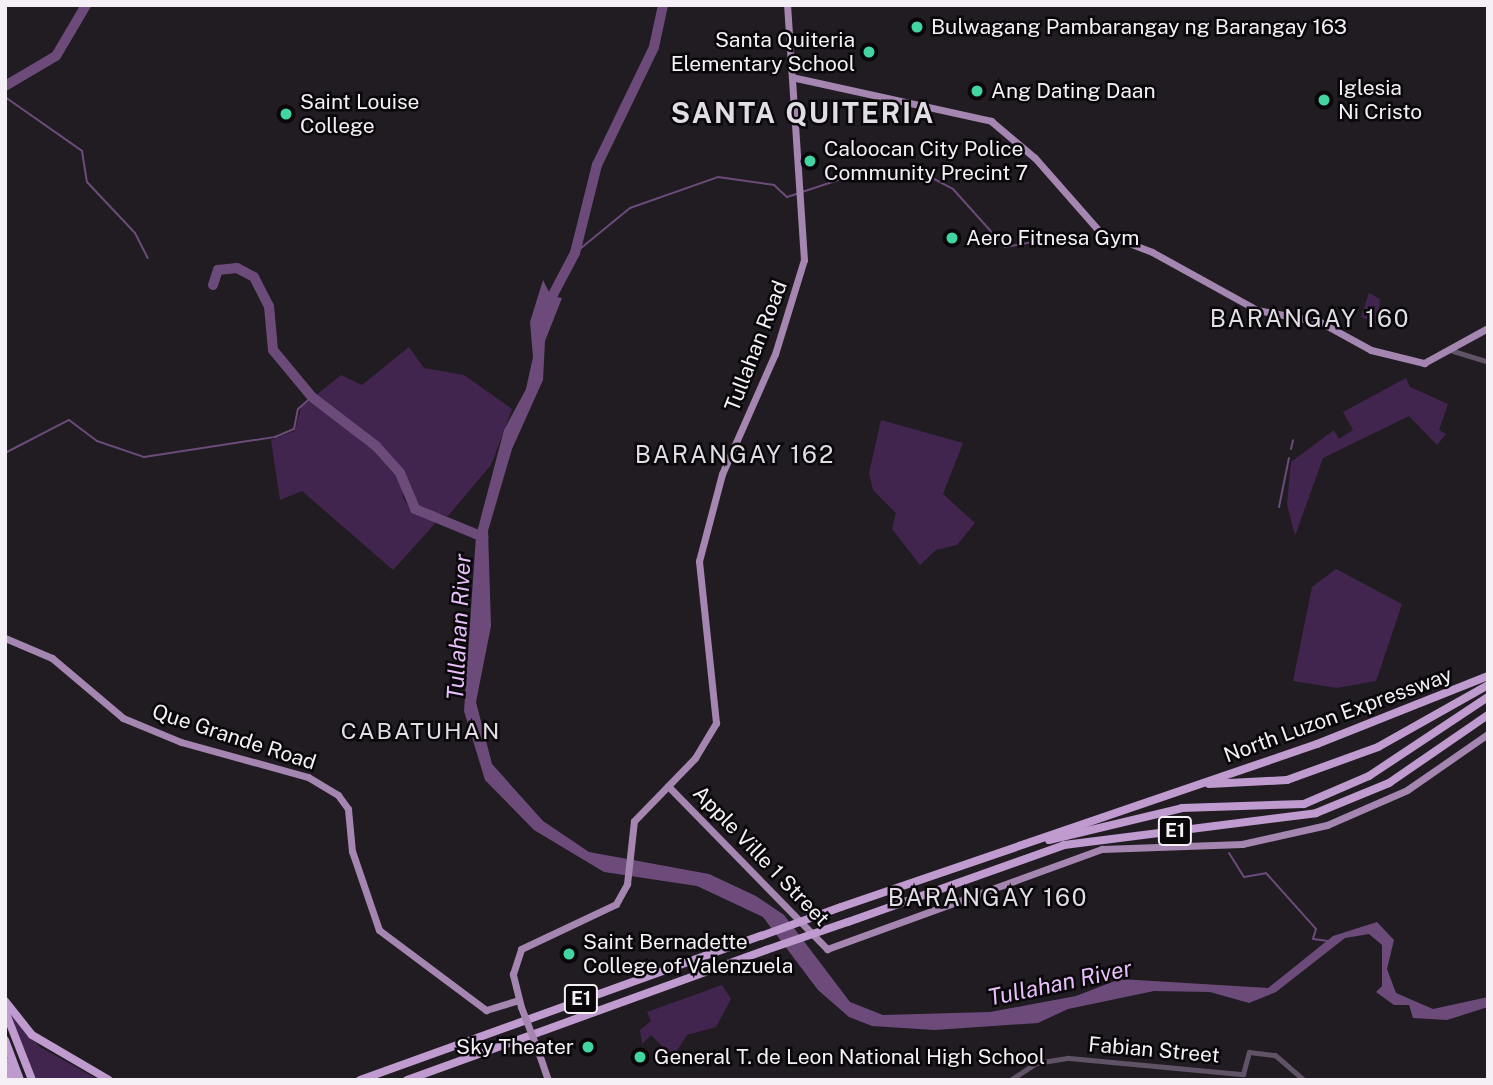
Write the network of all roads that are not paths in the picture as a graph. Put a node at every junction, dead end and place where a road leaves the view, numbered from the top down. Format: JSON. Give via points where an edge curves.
{"nodes":[{"id":1,"x":787,"y":5,"type":"edge"},
{"id":2,"x":796,"y":78,"type":"junction"},
{"id":3,"x":1488,"y":328,"type":"edge"},
{"id":4,"x":1453,"y":351,"type":"junction"},
{"id":5,"x":1488,"y":362,"type":"edge"},
{"id":6,"x":5,"y":638,"type":"edge"},
{"id":7,"x":1488,"y":676,"type":"edge"},
{"id":8,"x":1488,"y":685,"type":"edge"},
{"id":9,"x":1488,"y":697,"type":"edge"},
{"id":10,"x":1488,"y":715,"type":"edge"},
{"id":11,"x":1488,"y":734,"type":"edge"},
{"id":12,"x":1199,"y":784,"type":"junction"},
{"id":13,"x":668,"y":786,"type":"junction"},
{"id":14,"x":1005,"y":850,"type":"junction"},
{"id":15,"x":5,"y":1001,"type":"edge"},
{"id":16,"x":520,"y":1003,"type":"junction"},
{"id":17,"x":5,"y":1011,"type":"edge"},
{"id":18,"x":5,"y":1040,"type":"edge"},
{"id":19,"x":5,"y":1061,"type":"edge"},
{"id":20,"x":12,"y":1080,"type":"edge"},
{"id":21,"x":20,"y":1080,"type":"edge"},
{"id":22,"x":32,"y":1080,"type":"edge"},
{"id":23,"x":109,"y":1080,"type":"edge"},
{"id":24,"x":360,"y":1080,"type":"edge"},
{"id":25,"x":407,"y":1080,"type":"edge"},
{"id":26,"x":548,"y":1080,"type":"edge"},
{"id":27,"x":1010,"y":1080,"type":"edge"},
{"id":28,"x":1304,"y":1080,"type":"edge"}],
"edges":[{"from":1,"to":2,"type":"main road","name":"Tullahan Road"},
{"from":2,"to":4,"type":"main road","via":[[991,121],[1035,158],[1100,232],[1152,252],[1246,306],[1320,323],[1402,359],[1430,363]]},
{"from":2,"to":13,"type":"main road","name":"Tullahan Road","via":[[803,267],[771,366],[722,474],[699,561],[716,723]]},
{"from":3,"to":4,"type":"main road"},
{"from":4,"to":5,"type":"street"},
{"from":6,"to":16,"type":"main road","name":"Que Grande Road","via":[[52,658],[123,718],[308,777],[344,802],[352,851],[376,926],[486,1010]]},
{"from":7,"to":12,"type":"highway","name":"North Luzon Expressway","number":"E1"},
{"from":8,"to":12,"type":"highway","name":"North Luzon Expressway","number":"E1","via":[[1378,747],[1287,780]]},
{"from":9,"to":14,"type":"highway","name":"North Luzon Expressway","number":"E1","via":[[1369,776],[1304,804],[1164,811]]},
{"from":10,"to":25,"type":"highway","number":"E1","bridge":true,"via":[[1388,783],[1316,813],[1064,845]]},
{"from":11,"to":13,"type":"main road","name":"Apple Ville 1 Street","via":[[1407,790],[1327,825],[1217,846],[1102,849],[829,949]]},
{"from":12,"to":14,"type":"highway","name":"North Luzon Expressway","number":"E1"},
{"from":13,"to":16,"type":"main road","name":"Tullahan Road","via":[[637,816],[628,881],[611,909],[521,950],[513,974]]},
{"from":14,"to":24,"type":"highway","name":"North Luzon Expressway","number":"E1","bridge":true},
{"from":15,"to":23,"type":"highway","via":[[32,1035]]},
{"from":16,"to":26,"type":"main road","bridge":true},
{"from":17,"to":22,"type":"highway"},
{"from":18,"to":21,"type":"highway"},
{"from":19,"to":20,"type":"highway"},
{"from":27,"to":28,"type":"street","name":"Fabian Street","via":[[1036,1063],[1059,1059],[1246,1073],[1249,1052],[1275,1055]]}]}
